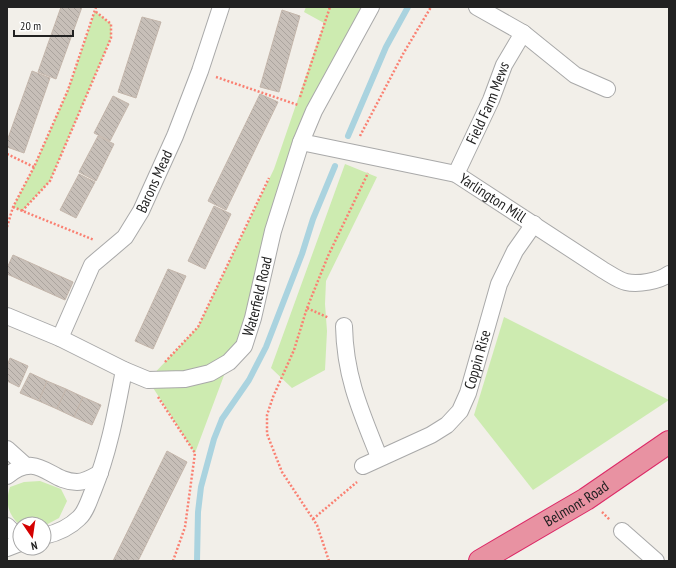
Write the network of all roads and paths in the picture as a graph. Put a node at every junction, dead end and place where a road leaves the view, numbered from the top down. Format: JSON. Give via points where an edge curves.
{"nodes":[{"id":1,"x":96,"y":7,"type":"edge"},
{"id":2,"x":221,"y":7,"type":"edge"},
{"id":3,"x":330,"y":7,"type":"edge"},
{"id":4,"x":371,"y":7,"type":"edge"},
{"id":5,"x":431,"y":7,"type":"edge"},
{"id":6,"x":477,"y":7,"type":"edge"},
{"id":7,"x":95,"y":11,"type":"junction"},
{"id":8,"x":524,"y":33,"type":"junction"},
{"id":9,"x":200,"y":71,"type":"junction"},
{"id":10,"x":607,"y":89,"type":"dead end"},
{"id":11,"x":297,"y":105,"type":"junction"},
{"id":12,"x":314,"y":111,"type":"junction"},
{"id":13,"x":294,"y":112,"type":"dead end"},
{"id":14,"x":301,"y":142,"type":"junction"},
{"id":15,"x":353,"y":153,"type":"junction"},
{"id":16,"x":7,"y":154,"type":"edge"},
{"id":17,"x":375,"y":158,"type":"junction"},
{"id":18,"x":34,"y":167,"type":"junction"},
{"id":19,"x":456,"y":174,"type":"junction"},
{"id":20,"x":270,"y":176,"type":"dead end"},
{"id":21,"x":13,"y":207,"type":"junction"},
{"id":22,"x":22,"y":211,"type":"junction"},
{"id":23,"x":534,"y":224,"type":"junction"},
{"id":24,"x":7,"y":227,"type":"edge"},
{"id":25,"x":112,"y":248,"type":"junction"},
{"id":26,"x":669,"y":274,"type":"edge"},
{"id":27,"x":307,"y":308,"type":"junction"},
{"id":28,"x":7,"y":316,"type":"edge"},
{"id":29,"x":344,"y":326,"type":"joint"},
{"id":30,"x":60,"y":338,"type":"junction"},
{"id":31,"x":124,"y":370,"type":"junction"},
{"id":32,"x":148,"y":380,"type":"junction"},
{"id":33,"x":669,"y":442,"type":"edge"},
{"id":34,"x":7,"y":449,"type":"edge"},
{"id":35,"x":380,"y":457,"type":"junction"},
{"id":36,"x":26,"y":466,"type":"junction"},
{"id":37,"x":363,"y":466,"type":"joint"},
{"id":38,"x":100,"y":473,"type":"junction"},
{"id":39,"x":7,"y":476,"type":"edge"},
{"id":40,"x":586,"y":499,"type":"junction"},
{"id":41,"x":313,"y":519,"type":"junction"},
{"id":42,"x":622,"y":531,"type":"joint"},
{"id":43,"x":52,"y":534,"type":"edge"},
{"id":44,"x":173,"y":561,"type":"edge"},
{"id":45,"x":329,"y":561,"type":"edge"},
{"id":46,"x":480,"y":561,"type":"edge"},
{"id":47,"x":656,"y":561,"type":"edge"}],
"edges":[{"from":1,"to":7,"type":"path"},
{"from":2,"to":9,"type":"street","name":"Barons Mead"},
{"from":3,"to":11,"type":"path"},
{"from":4,"to":12,"type":"street","name":"Waterfield Road"},
{"from":5,"to":15,"type":"path","via":[[403,54]]},
{"from":6,"to":8,"type":"street"},
{"from":7,"to":18,"type":"path","via":[[68,90]]},
{"from":7,"to":22,"type":"path","via":[[111,24],[111,38],[50,181]]},
{"from":8,"to":10,"type":"street","via":[[575,75]]},
{"from":8,"to":19,"type":"street","name":"Field Farm Mews","via":[[504,65],[491,100]]},
{"from":9,"to":11,"type":"path"},
{"from":9,"to":25,"type":"street","name":"Barons Mead","via":[[175,136],[141,211],[125,237]]},
{"from":11,"to":12,"type":"path"},
{"from":11,"to":13,"type":"path"},
{"from":12,"to":14,"type":"street","name":"Waterfield Road"},
{"from":14,"to":15,"type":"street","name":"Yarlington Mill"},
{"from":14,"to":32,"type":"street","name":"Waterfield Road","via":[[273,231],[244,346],[229,362],[210,373],[185,379]]},
{"from":15,"to":17,"type":"street","name":"Yarlington Mill"},
{"from":16,"to":18,"type":"path"},
{"from":17,"to":19,"type":"street","name":"Yarlington Mill"},
{"from":17,"to":27,"type":"path","via":[[328,256]]},
{"from":18,"to":21,"type":"path"},
{"from":19,"to":23,"type":"street","name":"Yarlington Mill"},
{"from":20,"to":32,"type":"path","via":[[198,326]]},
{"from":21,"to":22,"type":"path"},
{"from":21,"to":24,"type":"path"},
{"from":22,"to":25,"type":"path"},
{"from":23,"to":26,"type":"street","name":"Yarlington Mill","via":[[603,270],[626,282],[645,282]]},
{"from":23,"to":35,"type":"street","name":"Coppin Rise","via":[[515,251],[499,284],[468,393],[460,411],[447,425],[431,435]]},
{"from":25,"to":30,"type":"street","name":"Barons Mead","via":[[92,265]]},
{"from":27,"to":29,"type":"path"},
{"from":27,"to":41,"type":"path","via":[[294,350],[269,409],[267,434],[282,472]]},
{"from":28,"to":30,"type":"street","name":"Waterfield Road"},
{"from":29,"to":35,"type":"street","via":[[345,358],[351,383]]},
{"from":30,"to":31,"type":"street","name":"Waterfield Road"},
{"from":31,"to":32,"type":"street","name":"Waterfield Road"},
{"from":31,"to":38,"type":"street","via":[[108,449]]},
{"from":32,"to":44,"type":"path","via":[[195,453],[185,527]]},
{"from":33,"to":40,"type":"highway","name":"Belmont Road"},
{"from":34,"to":36,"type":"street"},
{"from":35,"to":37,"type":"street","name":"Coppin Rise"},
{"from":36,"to":38,"type":"street","via":[[38,467],[77,482],[90,480]]},
{"from":36,"to":39,"type":"street"},
{"from":37,"to":41,"type":"path","via":[[360,478]]},
{"from":38,"to":43,"type":"street","via":[[80,518]]},
{"from":40,"to":42,"type":"path"},
{"from":40,"to":46,"type":"highway","name":"Belmont Road"},
{"from":41,"to":45,"type":"path"},
{"from":42,"to":47,"type":"street"}]}
